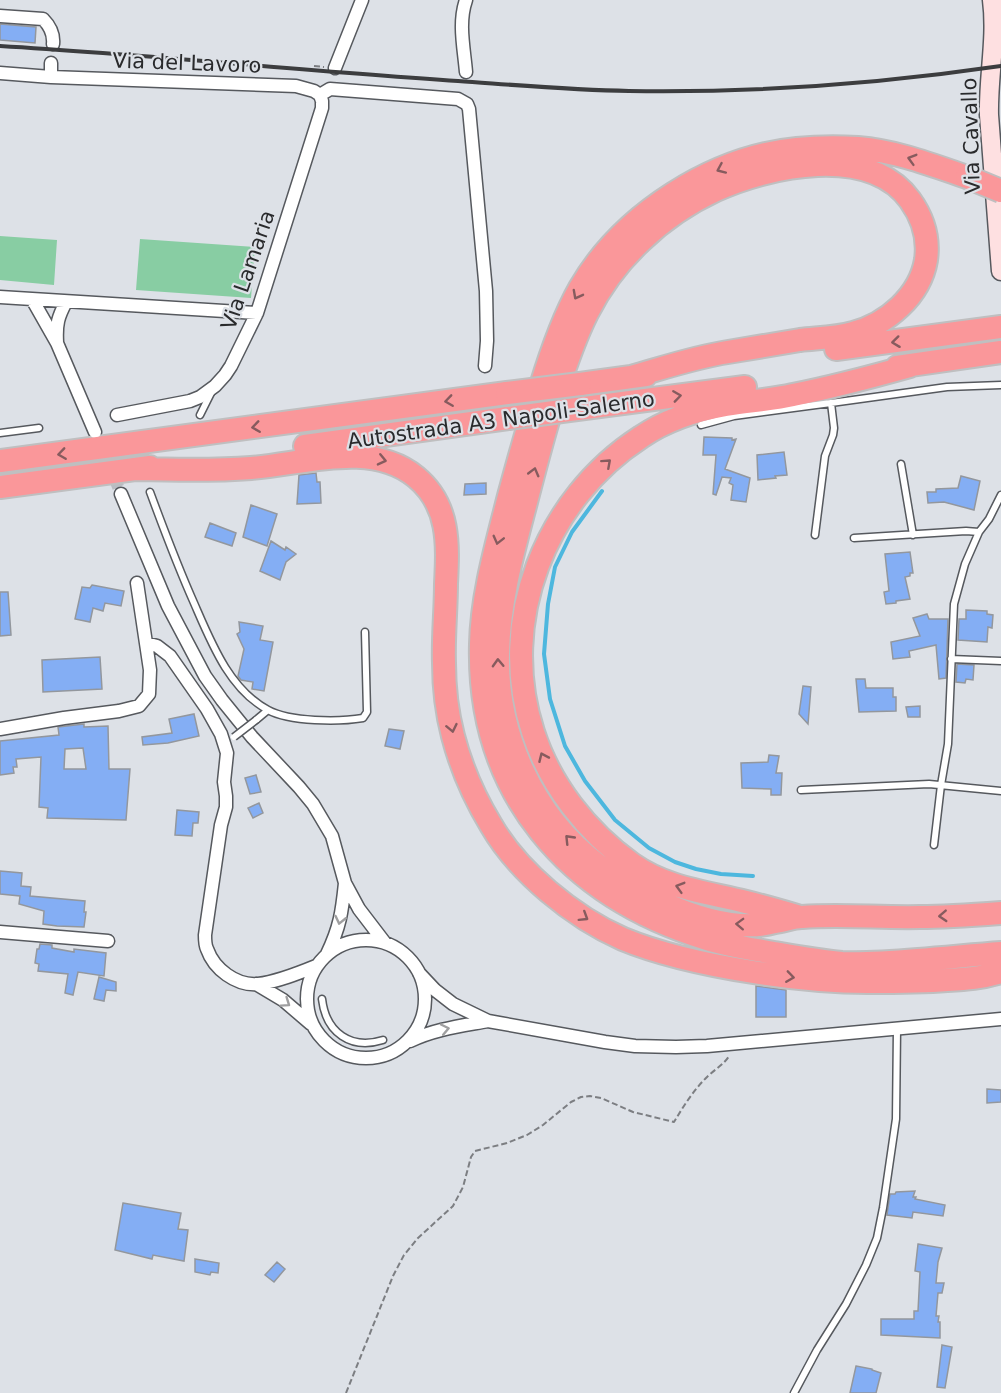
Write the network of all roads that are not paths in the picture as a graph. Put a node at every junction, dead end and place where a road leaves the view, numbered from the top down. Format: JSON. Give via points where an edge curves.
{"nodes":[{"id":1,"x":362,"y":0,"type":"edge"},
{"id":2,"x":466,"y":0,"type":"edge"},
{"id":3,"x":992,"y":0,"type":"edge"},
{"id":4,"x":0,"y":16,"type":"edge"},
{"id":5,"x":53,"y":44,"type":"dead end"},
{"id":6,"x":51,"y":63,"type":"dead end"},
{"id":7,"x":335,"y":68,"type":"dead end"},
{"id":8,"x":466,"y":72,"type":"dead end"},
{"id":9,"x":0,"y":73,"type":"edge"},
{"id":10,"x":51,"y":77,"type":"junction"},
{"id":11,"x":320,"y":95,"type":"junction"},
{"id":12,"x":1001,"y":190,"type":"edge"},
{"id":13,"x":1001,"y":271,"type":"edge"},
{"id":14,"x":0,"y":297,"type":"edge"},
{"id":15,"x":32,"y":299,"type":"junction"},
{"id":16,"x":66,"y":302,"type":"junction"},
{"id":17,"x":258,"y":313,"type":"junction"},
{"id":18,"x":1001,"y":327,"type":"edge"},
{"id":19,"x":57,"y":343,"type":"junction"},
{"id":20,"x":1001,"y":352,"type":"edge"},
{"id":21,"x":485,"y":366,"type":"dead end"},
{"id":22,"x":910,"y":366,"type":"junction"},
{"id":23,"x":631,"y":376,"type":"junction"},
{"id":24,"x":1001,"y":385,"type":"edge"},
{"id":25,"x":214,"y":386,"type":"junction"},
{"id":26,"x":831,"y":403,"type":"junction"},
{"id":27,"x":117,"y":415,"type":"dead end"},
{"id":28,"x":200,"y":415,"type":"dead end"},
{"id":29,"x":700,"y":425,"type":"dead end"},
{"id":30,"x":39,"y":428,"type":"dead end"},
{"id":31,"x":95,"y":432,"type":"tunnel mouth"},
{"id":32,"x":0,"y":433,"type":"edge"},
{"id":33,"x":0,"y":462,"type":"edge"},
{"id":34,"x":901,"y":465,"type":"dead end"},
{"id":35,"x":136,"y":469,"type":"junction"},
{"id":36,"x":0,"y":487,"type":"edge"},
{"id":37,"x":150,"y":492,"type":"dead end"},
{"id":38,"x":121,"y":494,"type":"tunnel mouth"},
{"id":39,"x":1001,"y":495,"type":"edge"},
{"id":40,"x":979,"y":532,"type":"junction"},
{"id":41,"x":814,"y":535,"type":"dead end"},
{"id":42,"x":913,"y":535,"type":"junction"},
{"id":43,"x":854,"y":538,"type":"dead end"},
{"id":44,"x":137,"y":583,"type":"dead end"},
{"id":45,"x":365,"y":632,"type":"dead end"},
{"id":46,"x":146,"y":643,"type":"junction"},
{"id":47,"x":951,"y":659,"type":"junction"},
{"id":48,"x":1001,"y":661,"type":"edge"},
{"id":49,"x":268,"y":710,"type":"junction"},
{"id":50,"x":0,"y":729,"type":"edge"},
{"id":51,"x":229,"y":741,"type":"junction"},
{"id":52,"x":941,"y":785,"type":"junction"},
{"id":53,"x":801,"y":790,"type":"dead end"},
{"id":54,"x":1001,"y":791,"type":"edge"},
{"id":55,"x":934,"y":845,"type":"dead end"},
{"id":56,"x":345,"y":883,"type":"junction"},
{"id":57,"x":1001,"y":913,"type":"edge"},
{"id":58,"x":798,"y":917,"type":"junction"},
{"id":59,"x":0,"y":932,"type":"edge"},
{"id":60,"x":108,"y":941,"type":"dead end"},
{"id":61,"x":385,"y":943,"type":"junction"},
{"id":62,"x":1001,"y":953,"type":"edge"},
{"id":63,"x":326,"y":955,"type":"junction"},
{"id":64,"x":316,"y":966,"type":"junction"},
{"id":65,"x":1001,"y":972,"type":"edge"},
{"id":66,"x":419,"y":973,"type":"junction"},
{"id":67,"x":256,"y":984,"type":"junction"},
{"id":68,"x":322,"y":999,"type":"dead end"},
{"id":69,"x":1001,"y":1019,"type":"edge"},
{"id":70,"x":488,"y":1021,"type":"junction"},
{"id":71,"x":312,"y":1025,"type":"junction"},
{"id":72,"x":897,"y":1029,"type":"junction"},
{"id":73,"x":383,"y":1040,"type":"dead end"},
{"id":74,"x":404,"y":1044,"type":"junction"},
{"id":75,"x":794,"y":1393,"type":"edge"}],
"edges":[{"from":1,"to":7,"type":"street"},
{"from":2,"to":8,"type":"street","via":[[461,22]]},
{"from":3,"to":13,"type":"main road","name":"Via Cavallo","via":[[989,115]]},
{"from":4,"to":5,"type":"street","via":[[43,19],[50,26]]},
{"from":6,"to":10,"type":"street"},
{"from":9,"to":10,"type":"street","name":"Via del Lavoro"},
{"from":10,"to":11,"type":"street","name":"Via del Lavoro","via":[[296,86]]},
{"from":11,"to":17,"type":"street","name":"Via Lamaria","via":[[322,108]]},
{"from":11,"to":21,"type":"street","via":[[330,89],[458,99],[467,104],[486,291]]},
{"from":12,"to":62,"type":"highway","one_way":true,"bridge":true,"via":[[891,153],[861,148],[795,149],[727,166],[693,182],[627,230],[582,285],[548,364],[495,550],[482,618],[481,647],[490,730],[508,781],[534,825],[567,862],[612,896],[705,938],[801,958],[876,963]]},
{"from":14,"to":15,"type":"street"},
{"from":15,"to":16,"type":"street"},
{"from":15,"to":19,"type":"street"},
{"from":16,"to":17,"type":"street"},
{"from":16,"to":19,"type":"street","via":[[56,324]]},
{"from":17,"to":25,"type":"street","name":"Via Lamaria","via":[[231,366]]},
{"from":18,"to":23,"type":"highway","name":"Autostrada A3 Napoli-Salerno","one_way":true},
{"from":19,"to":31,"type":"street"},
{"from":20,"to":22,"type":"highway","name":"Autostrada A3 Napoli-Salerno"},
{"from":35,"to":22,"type":"highway","name":"Autostrada A3 Napoli-Salerno","one_way":true,"bridge":true},
{"from":58,"to":22,"type":"highway","one_way":true,"via":[[664,882],[634,866],[590,828],[556,783],[533,732],[522,679],[527,601],[541,555],[567,508],[600,469],[642,436],[687,415],[724,405],[791,396]]},
{"from":23,"to":33,"type":"highway","name":"Autostrada A3 Napoli-Salerno","one_way":true,"bridge":true},
{"from":58,"to":23,"type":"highway","one_way":true,"via":[[769,924],[737,925],[677,910],[598,866],[558,828],[529,785],[505,721],[498,657],[502,599],[544,435],[575,336],[610,274],[642,239],[678,211],[717,190],[779,171],[845,166],[863,169],[891,181],[912,202],[924,229],[923,271],[910,296],[879,323],[855,333],[720,353]]},
{"from":24,"to":26,"type":"lane","via":[[947,387]]},
{"from":25,"to":27,"type":"street","name":"Via Lamaria","via":[[190,401]]},
{"from":25,"to":28,"type":"lane"},
{"from":26,"to":29,"type":"lane","via":[[734,416]]},
{"from":26,"to":41,"type":"lane","via":[[834,428],[825,456]]},
{"from":30,"to":32,"type":"lane"},
{"from":34,"to":42,"type":"lane"},
{"from":35,"to":36,"type":"highway","name":"Autostrada A3 Napoli-Salerno"},
{"from":35,"to":65,"type":"highway","one_way":true,"via":[[252,468],[360,456],[383,459],[418,478],[430,491],[446,527],[444,664],[452,733],[461,763],[474,796],[511,853],[534,878],[589,921],[621,938],[672,956],[789,977],[834,982],[907,982],[975,978]]},
{"from":37,"to":49,"type":"lane","via":[[214,647],[245,693]]},
{"from":38,"to":56,"type":"street","via":[[168,606],[204,676],[252,737],[313,804],[332,836]]},
{"from":39,"to":40,"type":"lane"},
{"from":40,"to":42,"type":"lane"},
{"from":40,"to":47,"type":"lane","via":[[954,604]]},
{"from":42,"to":43,"type":"lane"},
{"from":44,"to":46,"type":"street"},
{"from":45,"to":49,"type":"lane","via":[[367,712],[363,718],[296,718]]},
{"from":46,"to":50,"type":"street","via":[[148,694],[139,706]]},
{"from":46,"to":51,"type":"street","via":[[170,656]]},
{"from":47,"to":48,"type":"lane"},
{"from":47,"to":52,"type":"lane","via":[[948,744]]},
{"from":49,"to":51,"type":"lane","bridge":true},
{"from":51,"to":67,"type":"street","via":[[224,782],[226,807],[207,918],[206,947],[220,970],[242,982]]},
{"from":52,"to":53,"type":"lane"},
{"from":52,"to":54,"type":"lane"},
{"from":52,"to":55,"type":"lane"},
{"from":56,"to":61,"type":"street"},
{"from":56,"to":63,"type":"street","one_way":true,"via":[[341,918]]},
{"from":57,"to":58,"type":"highway","one_way":true,"via":[[921,918]]},
{"from":59,"to":60,"type":"street"},
{"from":61,"to":63,"type":"street","via":[[354,941]]},
{"from":61,"to":66,"type":"street","via":[[411,960]]},
{"from":63,"to":64,"type":"street"},
{"from":64,"to":67,"type":"street"},
{"from":64,"to":71,"type":"street","via":[[307,995]]},
{"from":66,"to":70,"type":"street","via":[[453,1004]]},
{"from":66,"to":74,"type":"street","via":[[424,988],[422,1019]]},
{"from":67,"to":71,"type":"street","one_way":true,"via":[[283,1000]]},
{"from":68,"to":73,"type":"lane","via":[[331,1026],[346,1038],[364,1044]]},
{"from":69,"to":72,"type":"street"},
{"from":70,"to":72,"type":"street","via":[[605,1042],[676,1047]]},
{"from":74,"to":70,"type":"street","one_way":true,"via":[[446,1028]]},
{"from":71,"to":74,"type":"street","via":[[321,1038],[345,1055],[376,1058]]},
{"from":72,"to":75,"type":"lane","via":[[896,1119],[877,1238],[846,1304]]}]}
